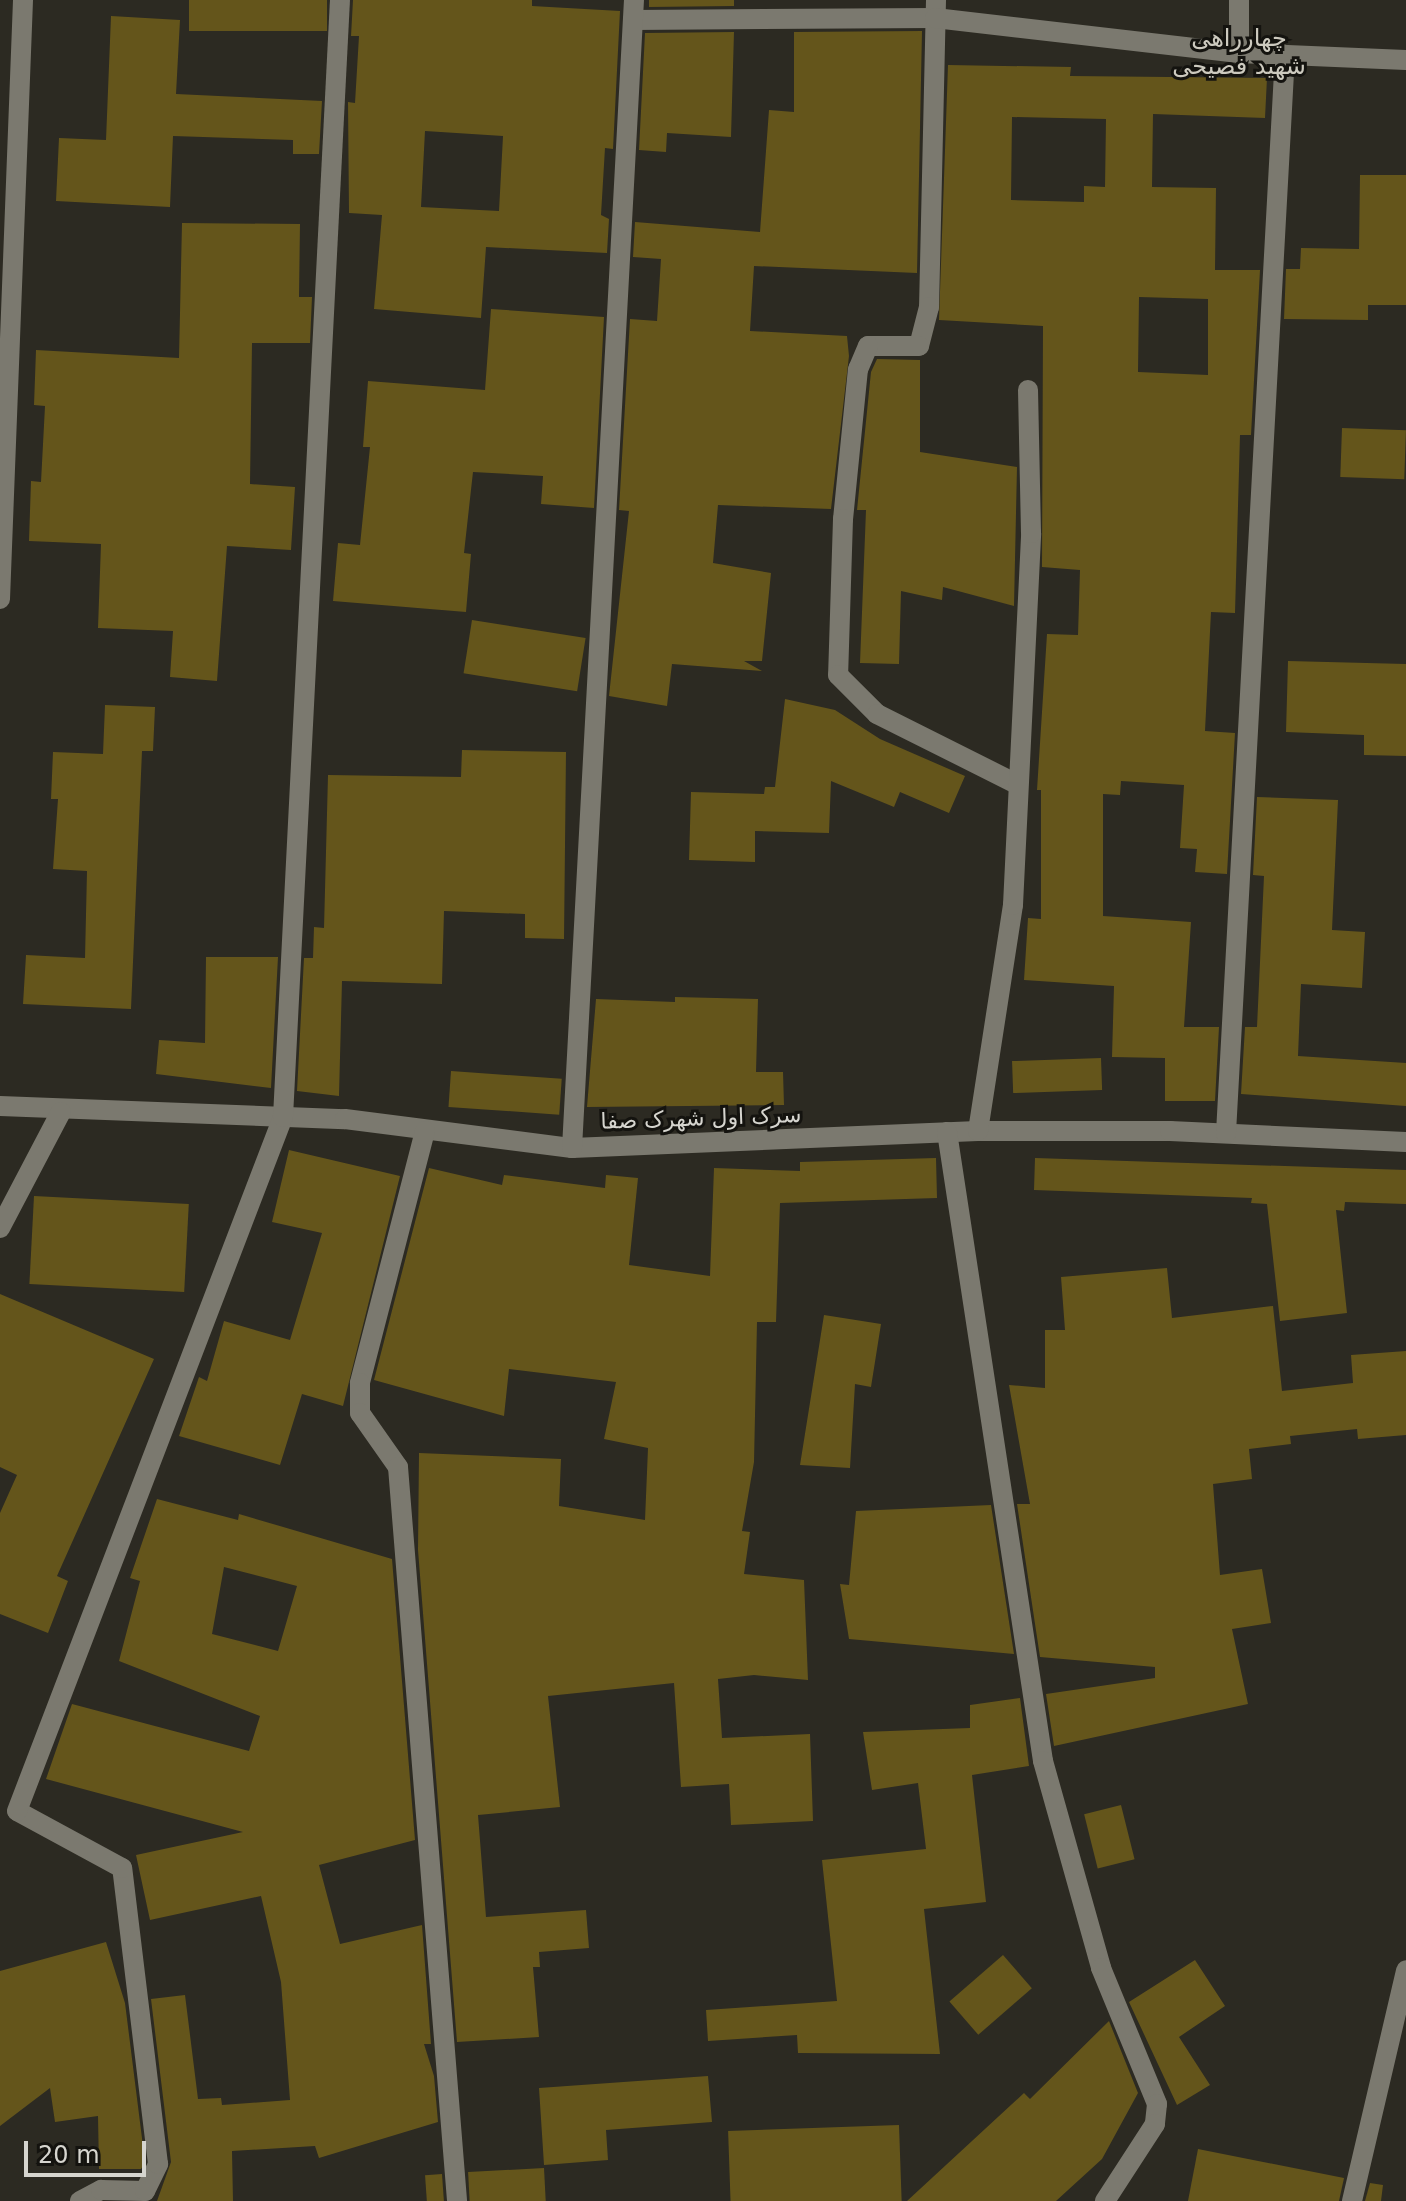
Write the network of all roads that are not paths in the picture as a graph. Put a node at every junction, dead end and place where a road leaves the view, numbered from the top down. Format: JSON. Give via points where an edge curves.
{"nodes":[{"id":1,"x":23,"y":0,"type":"edge"},
{"id":2,"x":340,"y":0,"type":"edge"},
{"id":3,"x":1239,"y":0,"type":"edge"},
{"id":4,"x":936,"y":9,"type":"edge"},
{"id":5,"x":633,"y":10,"type":"edge"},
{"id":6,"x":1239,"y":53,"type":"junction"},
{"id":7,"x":1285,"y":55,"type":"junction"},
{"id":8,"x":1406,"y":60,"type":"edge"},
{"id":9,"x":1028,"y":390,"type":"dead end"},
{"id":10,"x":0,"y":599,"type":"edge"},
{"id":11,"x":1015,"y":783,"type":"junction"},
{"id":12,"x":0,"y":1106,"type":"edge"},
{"id":13,"x":61,"y":1112,"type":"junction"},
{"id":14,"x":283,"y":1117,"type":"junction"},
{"id":15,"x":425,"y":1131,"type":"junction"},
{"id":16,"x":978,"y":1131,"type":"junction"},
{"id":17,"x":947,"y":1132,"type":"junction"},
{"id":18,"x":1226,"y":1133,"type":"junction"},
{"id":19,"x":1406,"y":1142,"type":"edge"},
{"id":20,"x":572,"y":1148,"type":"junction"},
{"id":21,"x":0,"y":1228,"type":"edge"},
{"id":22,"x":9,"y":1814,"type":"edge"},
{"id":23,"x":1406,"y":1970,"type":"edge"},
{"id":24,"x":100,"y":2195,"type":"edge"},
{"id":25,"x":80,"y":2201,"type":"edge"},
{"id":26,"x":457,"y":2201,"type":"edge"},
{"id":27,"x":1105,"y":2201,"type":"edge"},
{"id":28,"x":1352,"y":2201,"type":"edge"}],
"edges":[{"from":1,"to":10,"type":"street"},
{"from":2,"to":14,"type":"street"},
{"from":3,"to":6,"type":"street"},
{"from":4,"to":5,"type":"street"},
{"from":4,"to":6,"type":"street"},
{"from":4,"to":11,"type":"street","via":[[929,307],[919,346],[868,346],[858,369],[843,519],[838,675],[877,714]]},
{"from":5,"to":20,"type":"street"},
{"from":6,"to":7,"type":"street"},
{"from":7,"to":8,"type":"street"},
{"from":7,"to":18,"type":"street"},
{"from":9,"to":11,"type":"street","via":[[1031,533]]},
{"from":11,"to":16,"type":"street","via":[[1013,905]]},
{"from":12,"to":13,"type":"street","name":"سرک اول شهرک صفا"},
{"from":13,"to":14,"type":"street","name":"سرک اول شهرک صفا"},
{"from":13,"to":21,"type":"street"},
{"from":14,"to":15,"type":"street","name":"سرک اول شهرک صفا","via":[[345,1119]]},
{"from":14,"to":22,"type":"street"},
{"from":15,"to":20,"type":"street","name":"سرک اول شهرک صفا"},
{"from":15,"to":26,"type":"street","via":[[360,1383],[360,1413],[398,1467]]},
{"from":16,"to":17,"type":"street","name":"سرک اول شهرک صفا"},
{"from":16,"to":18,"type":"street","name":"سرک اول شهرک صفا"},
{"from":17,"to":20,"type":"street","name":"سرک اول شهرک صفا"},
{"from":17,"to":27,"type":"street","via":[[1043,1761],[1101,1968],[1157,2104],[1155,2124]]},
{"from":18,"to":19,"type":"street","name":"سرک اول شهرک صفا"},
{"from":22,"to":24,"type":"street","via":[[122,1868],[158,2164],[145,2191]]},
{"from":23,"to":28,"type":"street"},
{"from":24,"to":25,"type":"street"}]}
